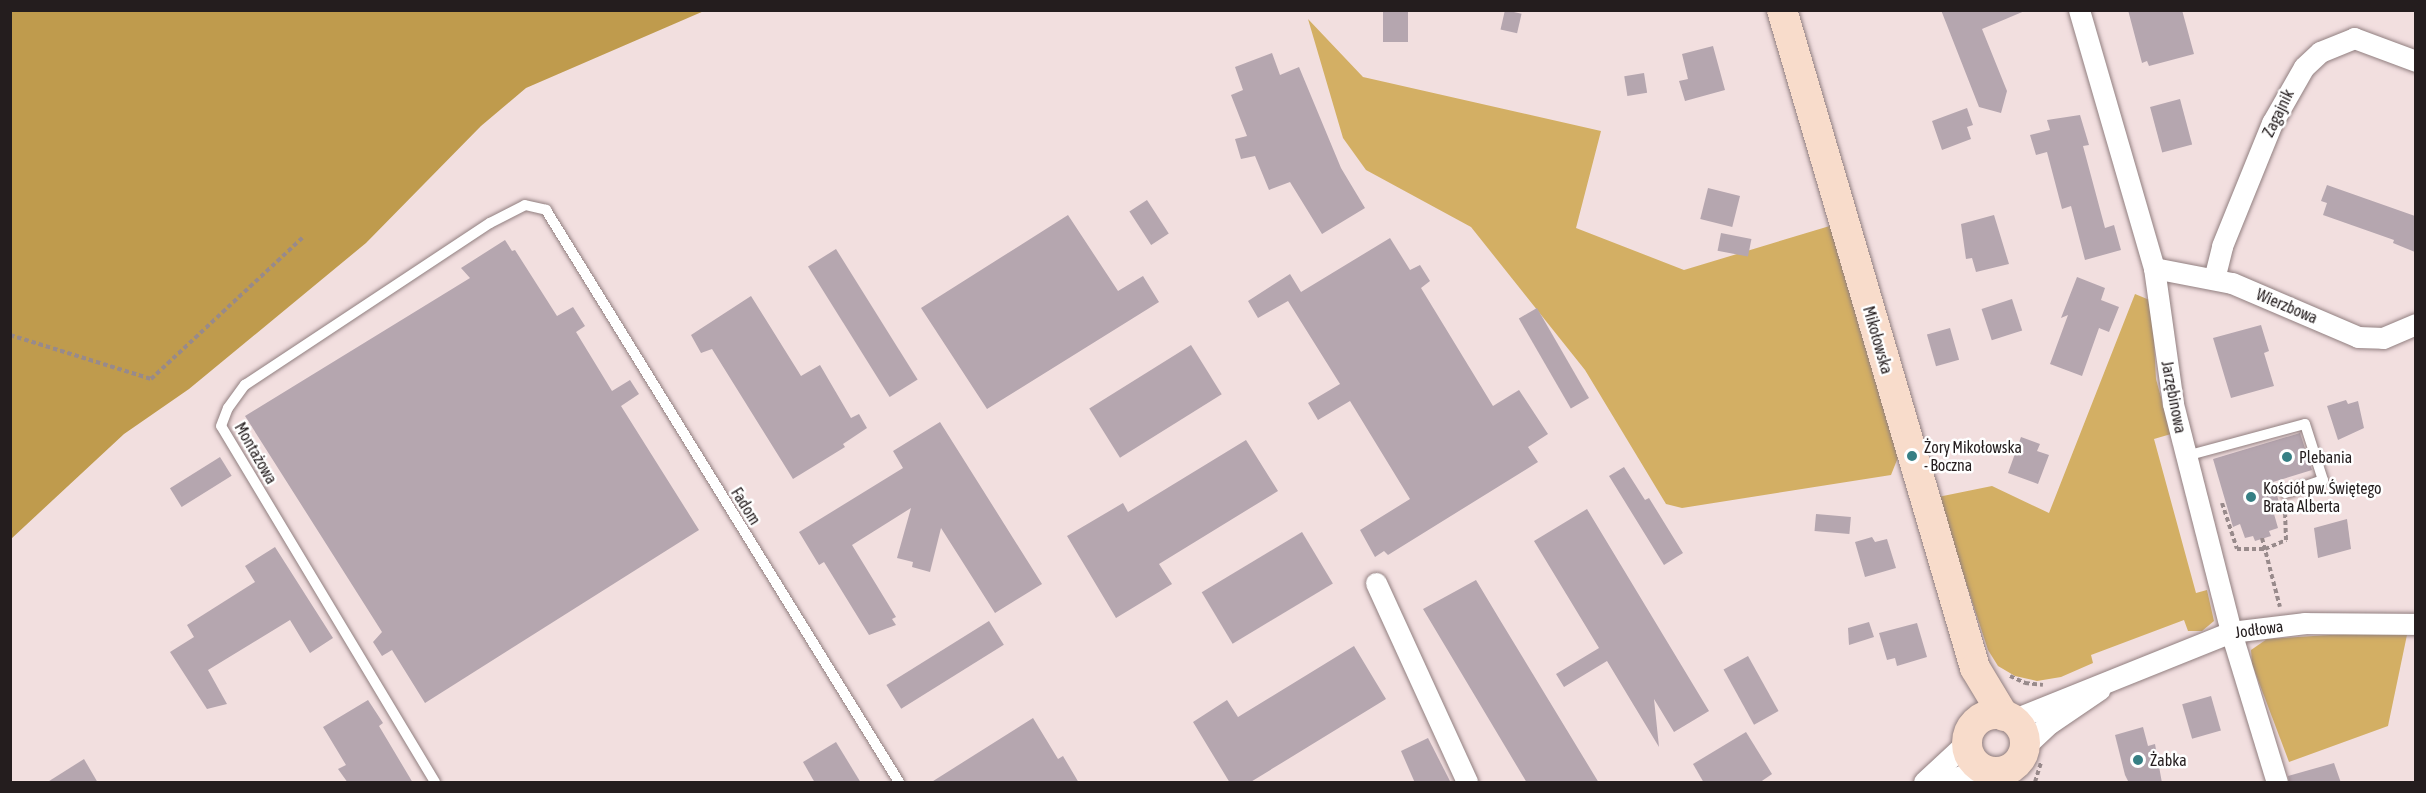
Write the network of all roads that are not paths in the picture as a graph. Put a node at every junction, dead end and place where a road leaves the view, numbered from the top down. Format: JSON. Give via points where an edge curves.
{"nodes":[{"id":1,"x":1782,"y":10,"type":"edge"},
{"id":2,"x":2079,"y":10,"type":"edge"},
{"id":3,"x":2415,"y":61,"type":"edge"},
{"id":4,"x":567,"y":245,"type":"joint"},
{"id":5,"x":2154,"y":268,"type":"junction"},
{"id":6,"x":2214,"y":279,"type":"junction"},
{"id":7,"x":2415,"y":324,"type":"edge"},
{"id":8,"x":2186,"y":456,"type":"junction"},
{"id":9,"x":2285,"y":492,"type":"road end"},
{"id":10,"x":1376,"y":583,"type":"dead end"},
{"id":11,"x":2415,"y":624,"type":"edge"},
{"id":12,"x":2231,"y":632,"type":"junction"},
{"id":13,"x":2111,"y":680,"type":"junction"},
{"id":14,"x":1990,"y":725,"type":"junction"},
{"id":15,"x":2022,"y":762,"type":"edge"},
{"id":16,"x":1987,"y":774,"type":"edge"},
{"id":17,"x":435,"y":783,"type":"edge"},
{"id":18,"x":899,"y":783,"type":"edge"},
{"id":19,"x":1467,"y":783,"type":"edge"},
{"id":20,"x":1924,"y":783,"type":"edge"},
{"id":21,"x":1947,"y":783,"type":"edge"},
{"id":22,"x":2277,"y":783,"type":"edge"}],
"edges":[{"from":1,"to":14,"type":"street","name":"Mikołowska"},
{"from":2,"to":5,"type":"street","name":"Jarzębinowa"},
{"from":3,"to":6,"type":"street","name":"Zagajnik","via":[[2354,38],[2320,52],[2304,67],[2272,123],[2222,246]]},
{"from":4,"to":17,"type":"lane","name":"Montażowa","via":[[546,210],[525,205],[490,223],[245,385],[228,408],[221,426]]},
{"from":4,"to":18,"type":"lane","name":"Fadom"},
{"from":5,"to":6,"type":"street","name":"Wierzbowa"},
{"from":5,"to":8,"type":"street","name":"Jarzębinowa","via":[[2173,404]]},
{"from":6,"to":7,"type":"street","name":"Wierzbowa","via":[[2358,337],[2383,338]]},
{"from":8,"to":9,"type":"lane","via":[[2305,424],[2323,480]]},
{"from":8,"to":12,"type":"street","name":"Jarzębinowa"},
{"from":10,"to":19,"type":"street"},
{"from":11,"to":12,"type":"street","name":"Jodłowa","via":[[2305,623]]},
{"from":12,"to":13,"type":"street","name":"Jodłowa"},
{"from":12,"to":22,"type":"street","name":"Jarzębinowa"},
{"from":13,"to":14,"type":"street","name":"Jodłowa"},
{"from":13,"to":15,"type":"street","name":"Jodłowa"},
{"from":14,"to":15,"type":"street","via":[[2022,731]]},
{"from":14,"to":16,"type":"street","via":[[1970,757]]},
{"from":14,"to":20,"type":"street","name":"Jodłowa"},
{"from":15,"to":16,"type":"street"},
{"from":16,"to":21,"type":"street"}]}
